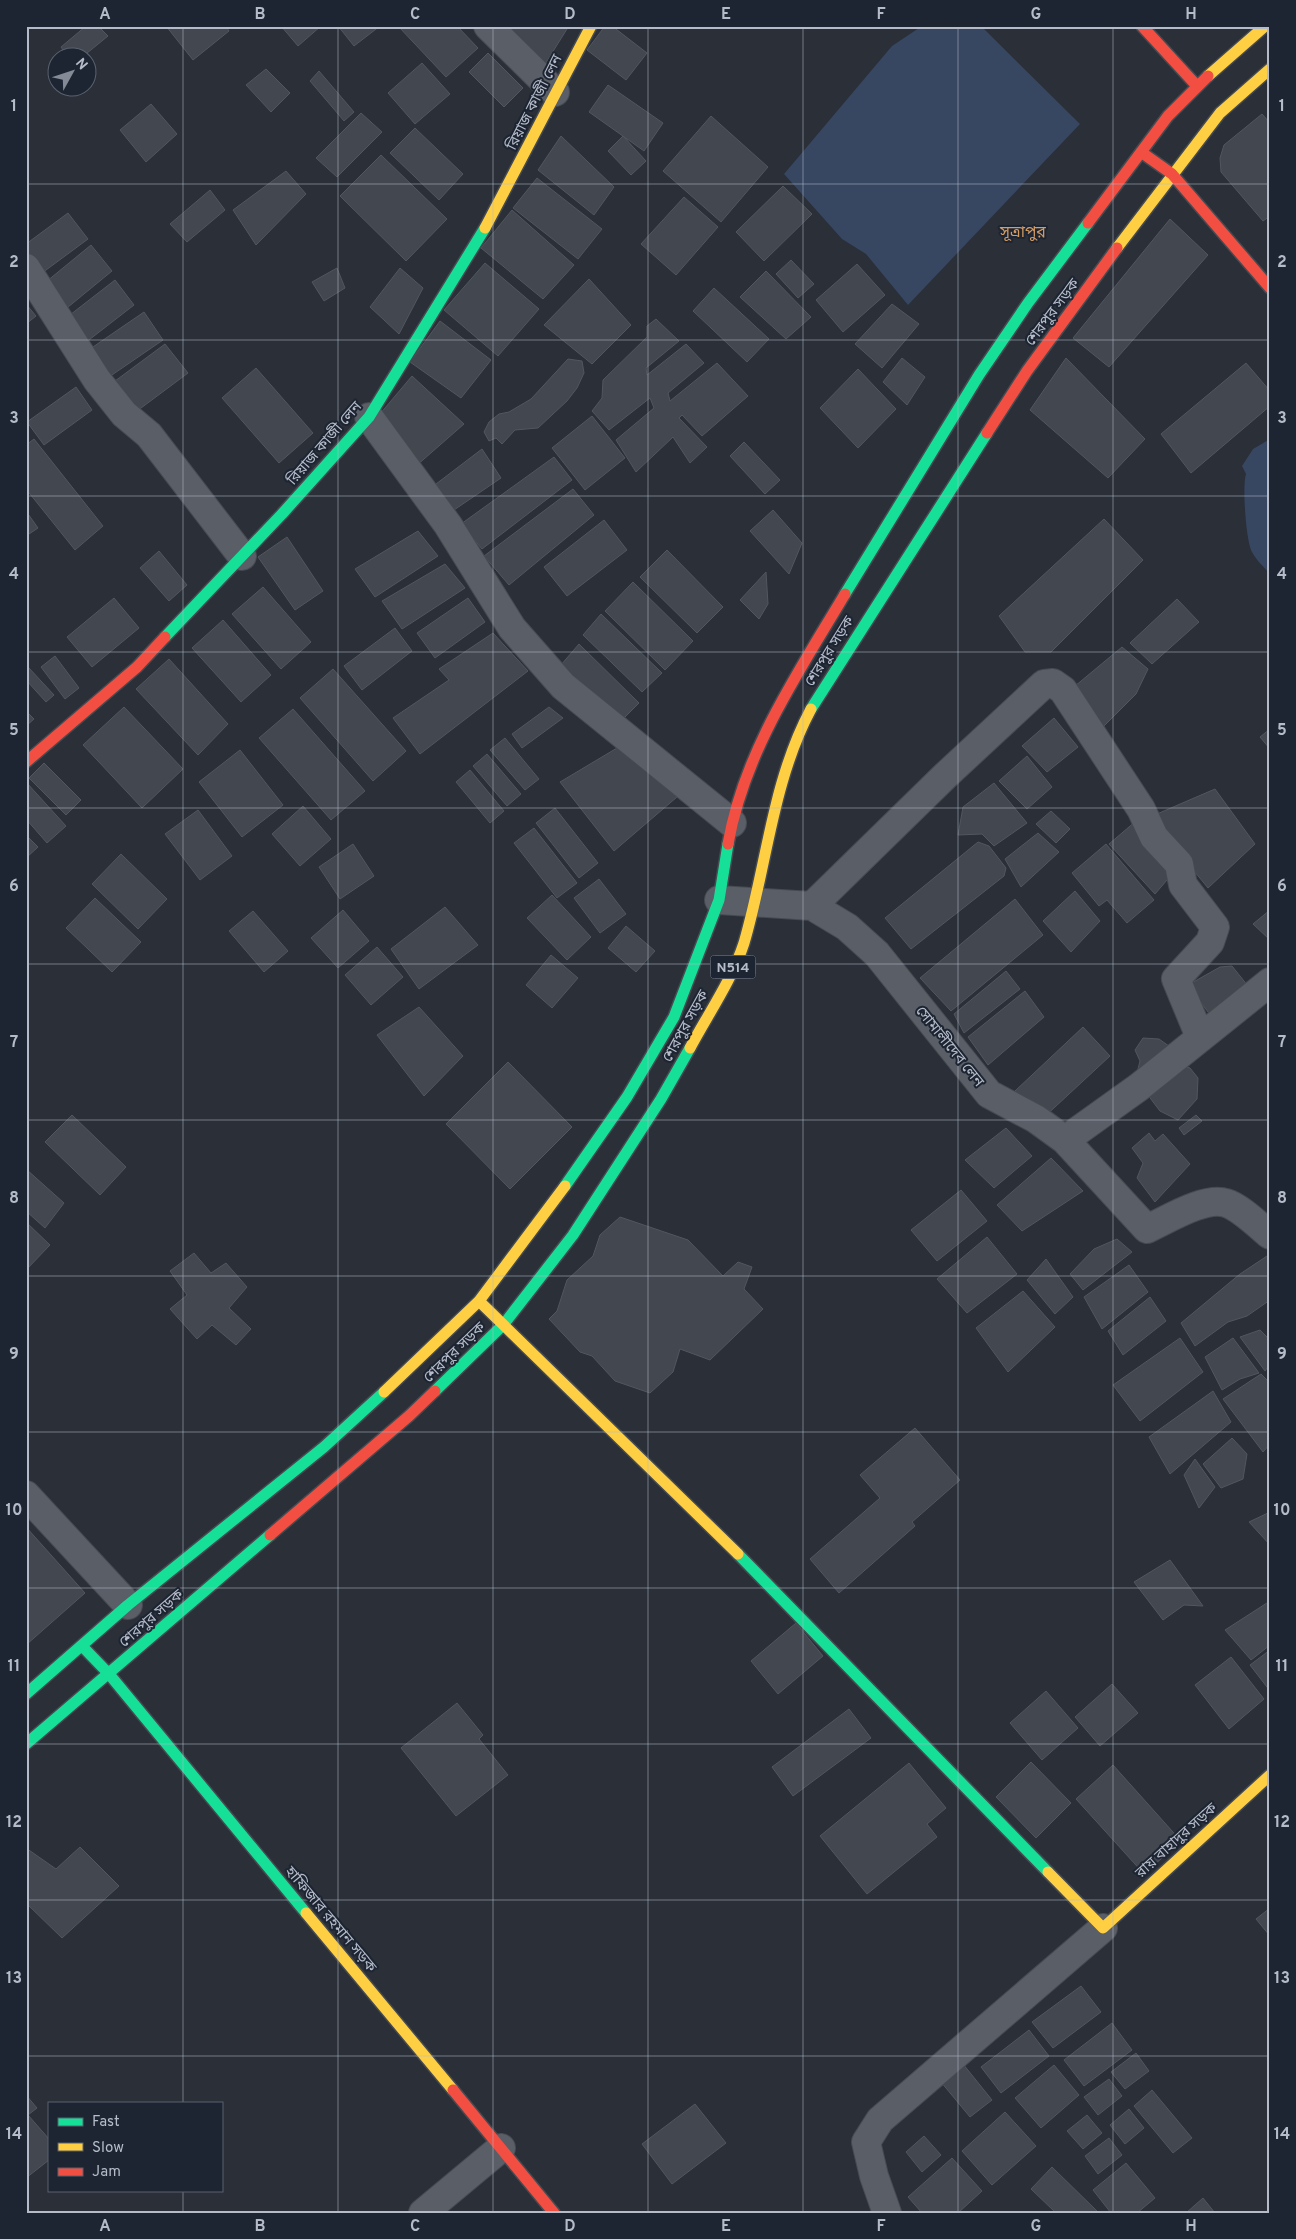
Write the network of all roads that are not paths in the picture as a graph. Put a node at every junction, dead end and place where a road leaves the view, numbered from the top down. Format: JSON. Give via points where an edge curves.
{"nodes":[{"id":1,"x":488,"y":26,"type":"edge"},
{"id":2,"x":591,"y":26,"type":"edge"},
{"id":3,"x":1142,"y":26,"type":"edge"},
{"id":4,"x":1265,"y":26,"type":"edge"},
{"id":5,"x":1270,"y":69,"type":"edge"},
{"id":6,"x":1198,"y":86,"type":"junction"},
{"id":7,"x":555,"y":92,"type":"junction"},
{"id":8,"x":1141,"y":152,"type":"junction"},
{"id":9,"x":1172,"y":174,"type":"junction"},
{"id":10,"x":26,"y":268,"type":"edge"},
{"id":11,"x":1270,"y":288,"type":"edge"},
{"id":12,"x":369,"y":417,"type":"junction"},
{"id":13,"x":242,"y":556,"type":"junction"},
{"id":14,"x":26,"y":762,"type":"edge"},
{"id":15,"x":732,"y":823,"type":"junction"},
{"id":16,"x":719,"y":900,"type":"junction"},
{"id":17,"x":755,"y":901,"type":"junction"},
{"id":18,"x":812,"y":906,"type":"junction"},
{"id":19,"x":1270,"y":982,"type":"edge"},
{"id":20,"x":1200,"y":1037,"type":"junction"},
{"id":21,"x":1065,"y":1140,"type":"junction"},
{"id":22,"x":1270,"y":1235,"type":"edge"},
{"id":23,"x":479,"y":1301,"type":"junction"},
{"id":24,"x":504,"y":1324,"type":"junction"},
{"id":25,"x":26,"y":1495,"type":"edge"},
{"id":26,"x":128,"y":1605,"type":"junction"},
{"id":27,"x":82,"y":1646,"type":"junction"},
{"id":28,"x":109,"y":1674,"type":"junction"},
{"id":29,"x":26,"y":1694,"type":"edge"},
{"id":30,"x":26,"y":1744,"type":"edge"},
{"id":31,"x":1270,"y":1775,"type":"edge"},
{"id":32,"x":1103,"y":1928,"type":"junction"},
{"id":33,"x":501,"y":2148,"type":"junction"},
{"id":34,"x":423,"y":2213,"type":"edge"},
{"id":35,"x":554,"y":2213,"type":"edge"},
{"id":36,"x":887,"y":2213,"type":"edge"}],
"edges":[{"from":1,"to":7,"type":"street"},
{"from":2,"to":7,"type":"main road","name":"রিয়াজ কাজী লেন"},
{"from":3,"to":6,"type":"main road"},
{"from":4,"to":6,"type":"main road","name":"শেরপুর সড়ক","number":"N514"},
{"from":5,"to":9,"type":"main road","name":"শেরপুর সড়ক","number":"N514","via":[[1220,113]]},
{"from":6,"to":8,"type":"main road","name":"শেরপুর সড়ক","number":"N514","via":[[1168,116]]},
{"from":7,"to":12,"type":"main road","name":"রিয়াজ কাজী লেন","via":[[494,213]]},
{"from":8,"to":9,"type":"main road"},
{"from":8,"to":15,"type":"main road","name":"শেরপুর সড়ক","number":"N514","via":[[1028,303],[979,375],[856,574],[756,750]]},
{"from":9,"to":11,"type":"main road"},
{"from":9,"to":17,"type":"main road","name":"শেরপুর সড়ক","number":"N514","via":[[1027,371],[821,691],[788,761]]},
{"from":10,"to":13,"type":"street","via":[[97,380],[124,414],[148,436]]},
{"from":12,"to":13,"type":"main road","name":"রিয়াজ কাজী লেন"},
{"from":12,"to":15,"type":"street","via":[[448,525],[512,628],[563,686]]},
{"from":13,"to":14,"type":"main road","name":"রিয়াজ কাজী লেন","via":[[137,667]]},
{"from":15,"to":16,"type":"main road","name":"শেরপুর সড়ক","number":"N514"},
{"from":16,"to":17,"type":"street","name":"সোমালীদেব লেন"},
{"from":16,"to":23,"type":"main road","name":"শেরপুর সড়ক","number":"N514","via":[[674,1017],[627,1097],[547,1212]]},
{"from":17,"to":18,"type":"street","name":"সোমালীদেব লেন"},
{"from":17,"to":24,"type":"main road","name":"শেরপুর সড়ক","number":"N514","via":[[728,979],[661,1099],[573,1235]]},
{"from":18,"to":20,"type":"street","via":[[1044,684],[1053,683],[1064,690],[1141,809],[1154,837],[1179,864],[1183,885],[1215,926],[1210,942],[1176,978]]},
{"from":18,"to":21,"type":"street","name":"সোমালীদেব লেন","via":[[846,927],[877,954],[989,1094],[1036,1119]]},
{"from":19,"to":20,"type":"street"},
{"from":20,"to":21,"type":"street","via":[[1139,1087]]},
{"from":21,"to":22,"type":"street","name":"সোমালীদেব লেন","via":[[1147,1229],[1201,1203],[1226,1202]]},
{"from":23,"to":24,"type":"main road"},
{"from":23,"to":26,"type":"main road","name":"শেরপুর সড়ক","number":"N514","via":[[324,1447]]},
{"from":24,"to":28,"type":"main road","name":"শেরপুর সড়ক","number":"N514","via":[[409,1416]]},
{"from":24,"to":32,"type":"main road","via":[[726,1542]]},
{"from":25,"to":26,"type":"street"},
{"from":26,"to":27,"type":"main road","name":"শেরপুর সড়ক","number":"N514"},
{"from":27,"to":28,"type":"main road","name":"হাফিজার রহমান সড়ক"},
{"from":27,"to":29,"type":"main road","name":"শেরপুর সড়ক","number":"N514"},
{"from":28,"to":30,"type":"main road","name":"শেরপুর সড়ক","number":"N514"},
{"from":28,"to":33,"type":"main road","name":"হাফিজার রহমান সড়ক"},
{"from":31,"to":32,"type":"main road","name":"রায় বাহাদুর সড়ক"},
{"from":32,"to":36,"type":"street","via":[[880,2120],[866,2142]]},
{"from":33,"to":34,"type":"street"},
{"from":33,"to":35,"type":"main road","name":"হাফিজার রহমান সড়ক"}]}
